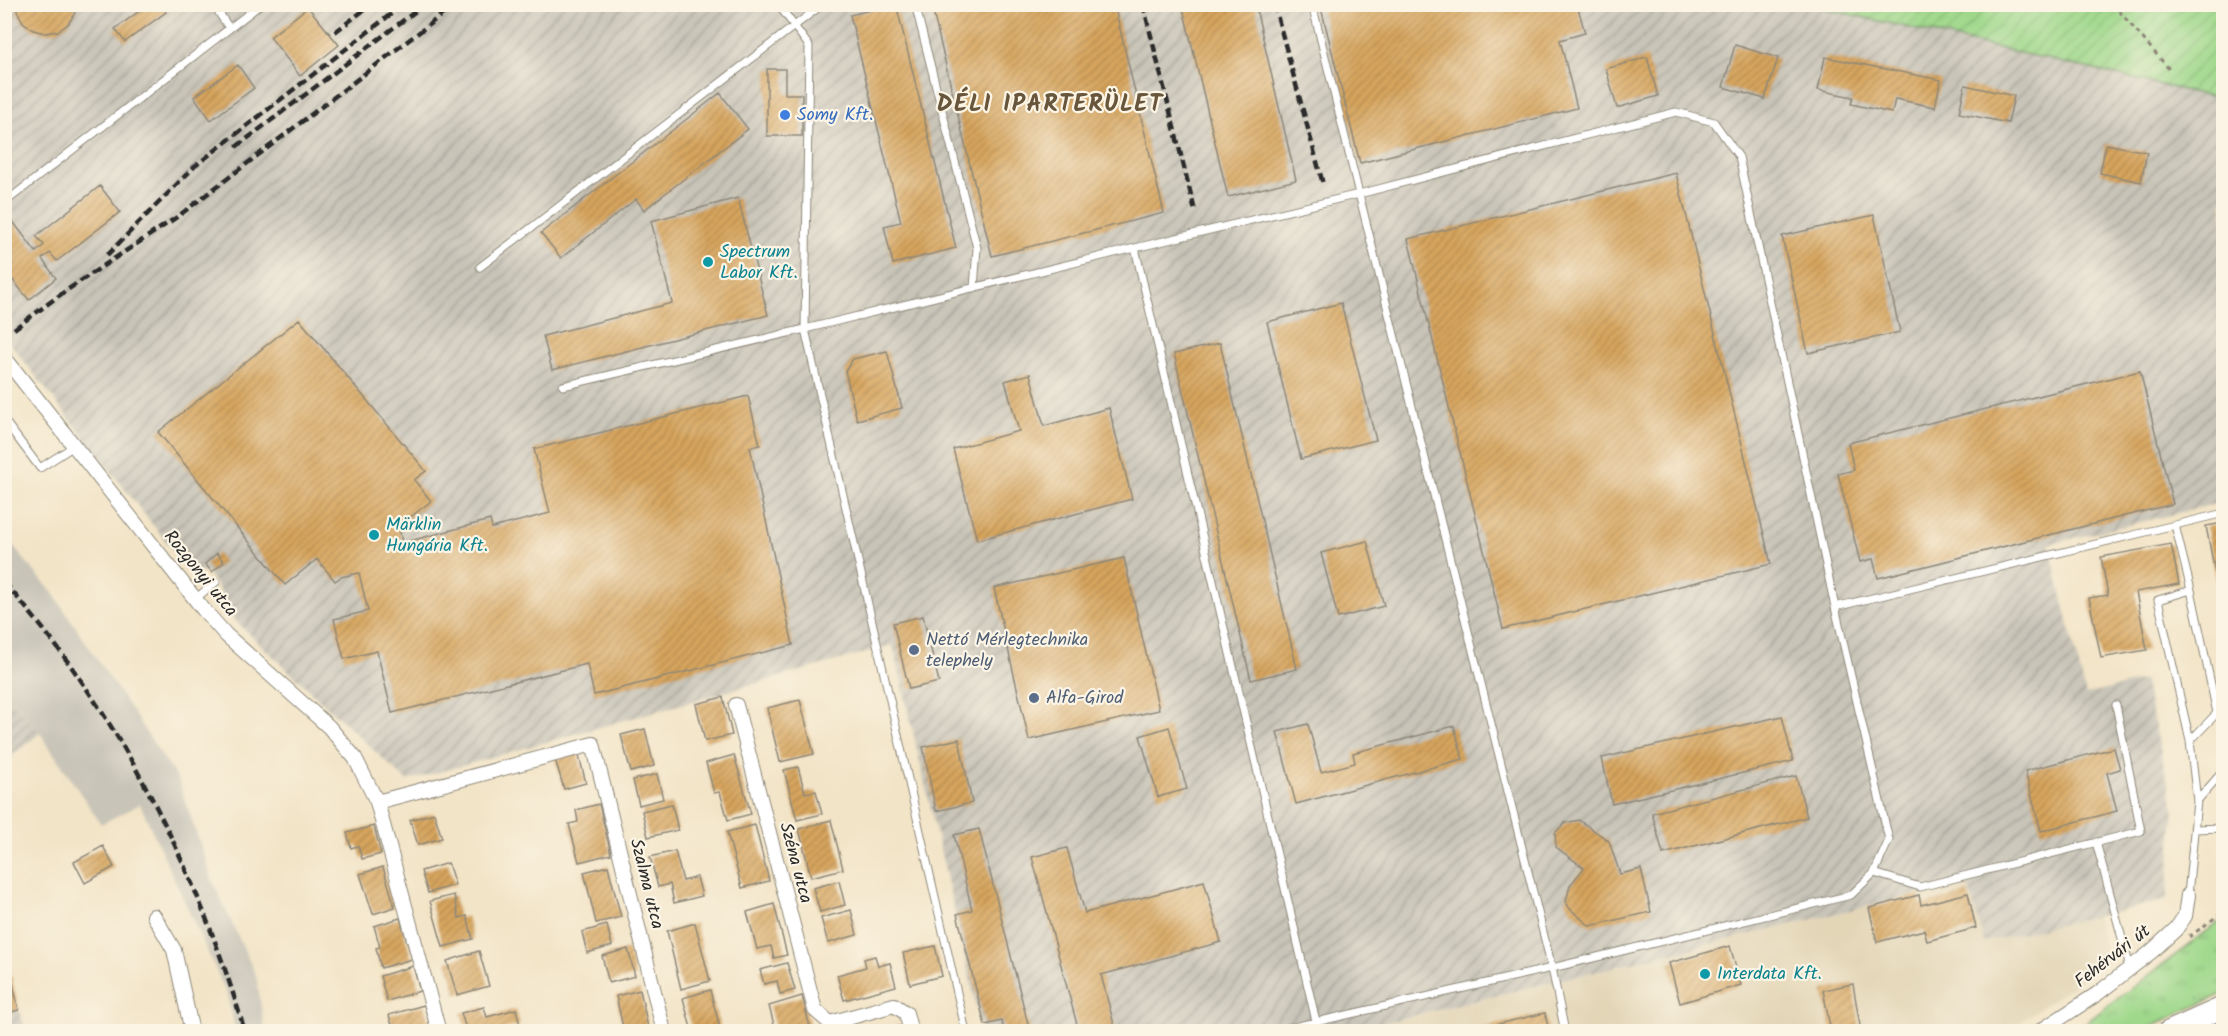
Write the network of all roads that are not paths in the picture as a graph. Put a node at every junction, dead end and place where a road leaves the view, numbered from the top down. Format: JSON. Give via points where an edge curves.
{"nodes":[{"id":1,"x":213,"y":4,"type":"edge"},
{"id":2,"x":261,"y":4,"type":"edge"},
{"id":3,"x":778,"y":4,"type":"edge"},
{"id":4,"x":823,"y":4,"type":"edge"},
{"id":5,"x":915,"y":4,"type":"edge"},
{"id":6,"x":1312,"y":4,"type":"edge"},
{"id":7,"x":795,"y":25,"type":"junction"},
{"id":8,"x":229,"y":28,"type":"junction"},
{"id":9,"x":1359,"y":194,"type":"junction"},
{"id":10,"x":4,"y":203,"type":"edge"},
{"id":11,"x":1135,"y":248,"type":"junction"},
{"id":12,"x":480,"y":267,"type":"dead end"},
{"id":13,"x":974,"y":288,"type":"junction"},
{"id":14,"x":805,"y":329,"type":"junction"},
{"id":15,"x":4,"y":357,"type":"edge"},
{"id":16,"x":563,"y":386,"type":"dead end"},
{"id":17,"x":4,"y":420,"type":"edge"},
{"id":18,"x":75,"y":446,"type":"junction"},
{"id":19,"x":2223,"y":513,"type":"edge"},
{"id":20,"x":2175,"y":525,"type":"junction"},
{"id":21,"x":216,"y":582,"type":"dead end"},
{"id":22,"x":2191,"y":590,"type":"junction"},
{"id":23,"x":195,"y":599,"type":"junction"},
{"id":24,"x":1835,"y":607,"type":"junction"},
{"id":25,"x":736,"y":705,"type":"dead end"},
{"id":26,"x":2116,"y":705,"type":"dead end"},
{"id":27,"x":2190,"y":741,"type":"junction"},
{"id":28,"x":2223,"y":770,"type":"edge"},
{"id":29,"x":2198,"y":801,"type":"junction"},
{"id":30,"x":377,"y":802,"type":"junction"},
{"id":31,"x":2223,"y":827,"type":"edge"},
{"id":32,"x":2195,"y":829,"type":"junction"},
{"id":33,"x":2096,"y":842,"type":"junction"},
{"id":34,"x":1874,"y":873,"type":"junction"},
{"id":35,"x":2188,"y":896,"type":"joint"},
{"id":36,"x":154,"y":916,"type":"dead end"},
{"id":37,"x":1552,"y":968,"type":"junction"},
{"id":38,"x":2130,"y":968,"type":"junction"},
{"id":39,"x":2223,"y":1007,"type":"edge"},
{"id":40,"x":1316,"y":1021,"type":"junction"},
{"id":41,"x":192,"y":1032,"type":"edge"},
{"id":42,"x":439,"y":1032,"type":"edge"},
{"id":43,"x":664,"y":1032,"type":"edge"},
{"id":44,"x":911,"y":1032,"type":"edge"},
{"id":45,"x":966,"y":1032,"type":"edge"},
{"id":46,"x":1272,"y":1032,"type":"edge"},
{"id":47,"x":1565,"y":1032,"type":"edge"},
{"id":48,"x":2040,"y":1032,"type":"edge"},
{"id":49,"x":2168,"y":1032,"type":"edge"}],
"edges":[{"from":1,"to":8,"type":"lane"},
{"from":2,"to":8,"type":"lane"},
{"from":3,"to":7,"type":"lane"},
{"from":4,"to":7,"type":"lane"},
{"from":5,"to":13,"type":"lane","via":[[977,248]]},
{"from":6,"to":9,"type":"lane"},
{"from":7,"to":12,"type":"lane"},
{"from":7,"to":14,"type":"lane","via":[[809,45]]},
{"from":8,"to":10,"type":"lane"},
{"from":9,"to":11,"type":"lane"},
{"from":9,"to":24,"type":"lane","via":[[1676,112],[1714,122],[1739,157]]},
{"from":9,"to":37,"type":"lane"},
{"from":11,"to":13,"type":"lane"},
{"from":11,"to":40,"type":"lane"},
{"from":13,"to":14,"type":"lane"},
{"from":14,"to":16,"type":"lane"},
{"from":14,"to":45,"type":"lane"},
{"from":15,"to":18,"type":"street","name":"Rozgonyi utca"},
{"from":17,"to":18,"type":"lane","via":[[40,468]]},
{"from":18,"to":23,"type":"street","name":"Rozgonyi utca"},
{"from":19,"to":20,"type":"lane"},
{"from":20,"to":22,"type":"lane"},
{"from":20,"to":24,"type":"lane"},
{"from":21,"to":23,"type":"lane"},
{"from":22,"to":27,"type":"lane","via":[[2217,713]]},
{"from":22,"to":27,"type":"lane","via":[[2158,600]]},
{"from":23,"to":30,"type":"street","name":"Rozgonyi utca","via":[[226,635],[329,727],[355,758]]},
{"from":24,"to":34,"type":"lane","via":[[1889,840]]},
{"from":25,"to":44,"type":"street","name":"Széna utca","via":[[815,1010],[830,1023],[894,1005],[906,1012]]},
{"from":26,"to":33,"type":"lane","via":[[2141,831]]},
{"from":27,"to":29,"type":"lane"},
{"from":28,"to":29,"type":"lane"},
{"from":29,"to":32,"type":"lane"},
{"from":30,"to":42,"type":"street","name":"Rozgonyi utca"},
{"from":30,"to":43,"type":"street","name":"Szalma utca","via":[[593,744]]},
{"from":31,"to":32,"type":"lane"},
{"from":32,"to":35,"type":"lane"},
{"from":33,"to":34,"type":"lane","via":[[1920,887]]},
{"from":33,"to":38,"type":"lane"},
{"from":34,"to":37,"type":"lane","via":[[1851,895]]},
{"from":35,"to":38,"type":"street","name":"Fehérvári út","via":[[2185,916],[2176,929]]},
{"from":36,"to":41,"type":"street","via":[[174,950]]},
{"from":37,"to":40,"type":"lane"},
{"from":37,"to":47,"type":"lane"},
{"from":38,"to":48,"type":"street","name":"Fehérvári út"},
{"from":39,"to":49,"type":"main road"},
{"from":40,"to":46,"type":"lane"}]}
